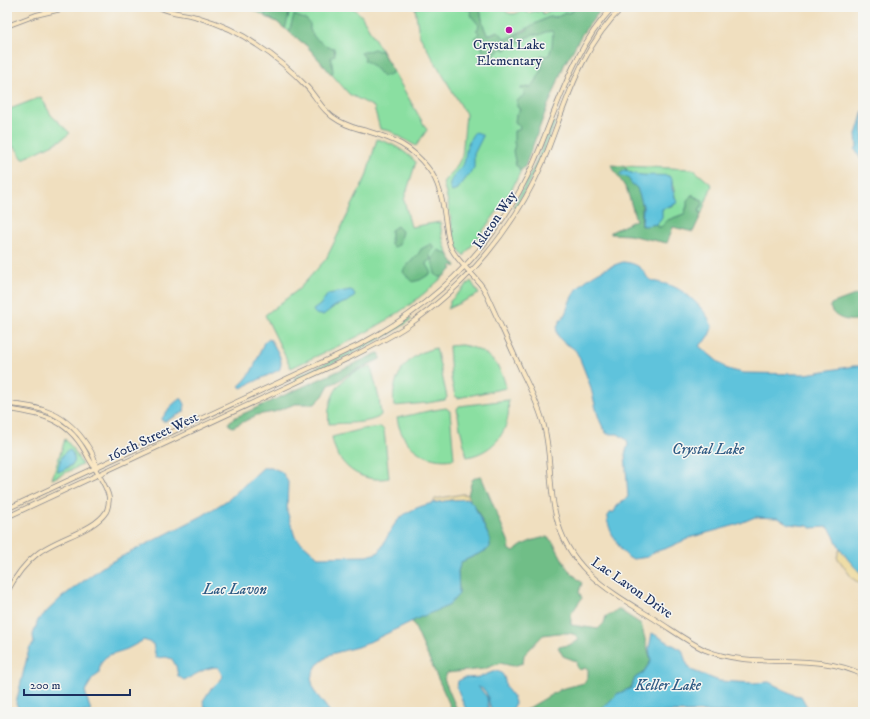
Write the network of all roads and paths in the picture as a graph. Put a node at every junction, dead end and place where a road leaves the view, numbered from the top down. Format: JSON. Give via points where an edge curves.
{"nodes":[{"id":1,"x":70,"y":7,"type":"edge"},
{"id":2,"x":159,"y":7,"type":"edge"},
{"id":3,"x":613,"y":7,"type":"edge"},
{"id":4,"x":623,"y":7,"type":"edge"},
{"id":5,"x":7,"y":26,"type":"edge"},
{"id":6,"x":468,"y":270,"type":"junction"},
{"id":7,"x":306,"y":370,"type":"joint"},
{"id":8,"x":309,"y":376,"type":"joint"},
{"id":9,"x":7,"y":404,"type":"edge"},
{"id":10,"x":7,"y":410,"type":"edge"},
{"id":11,"x":96,"y":468,"type":"junction"},
{"id":12,"x":99,"y":474,"type":"junction"},
{"id":13,"x":7,"y":509,"type":"edge"},
{"id":14,"x":7,"y":517,"type":"edge"},
{"id":15,"x":7,"y":592,"type":"edge"},
{"id":16,"x":863,"y":675,"type":"edge"}],
"edges":[{"from":1,"to":5,"type":"main road","via":[[36,15]]},
{"from":2,"to":6,"type":"main road","name":"Lac Lavon Drive","via":[[215,23],[251,41],[288,69],[336,120],[350,127],[390,138],[414,152],[429,168],[436,182],[442,200],[449,243]]},
{"from":3,"to":6,"type":"main road","name":"Isleton Way","via":[[591,34],[571,69],[534,162],[520,190]]},
{"from":4,"to":6,"type":"main road","name":"Isleton Way","via":[[598,36],[579,69],[542,162],[519,207],[501,235]]},
{"from":6,"to":7,"type":"main road","name":"Isleton Way","via":[[401,321],[359,345]]},
{"from":6,"to":8,"type":"main road","name":"Isleton Way","via":[[446,296],[406,326],[375,345]]},
{"from":6,"to":16,"type":"main road","name":"Lac Lavon Drive","via":[[486,291],[539,410],[547,435],[555,514],[572,555],[582,568],[620,597],[705,649],[749,661],[821,662]]},
{"from":7,"to":11,"type":"main road","name":"160th Street West"},
{"from":8,"to":12,"type":"main road","name":"160th Street West"},
{"from":9,"to":11,"type":"main road","via":[[38,408],[59,417],[84,441],[96,461]]},
{"from":10,"to":11,"type":"main road","via":[[37,413],[62,425],[80,442],[91,464]]},
{"from":11,"to":12,"type":"main road"},
{"from":11,"to":13,"type":"main road","name":"160th Street West"},
{"from":12,"to":14,"type":"main road","name":"160th Street West"},
{"from":12,"to":15,"type":"main road","via":[[108,497],[107,511],[95,524],[52,544],[38,554],[26,564]]}]}
